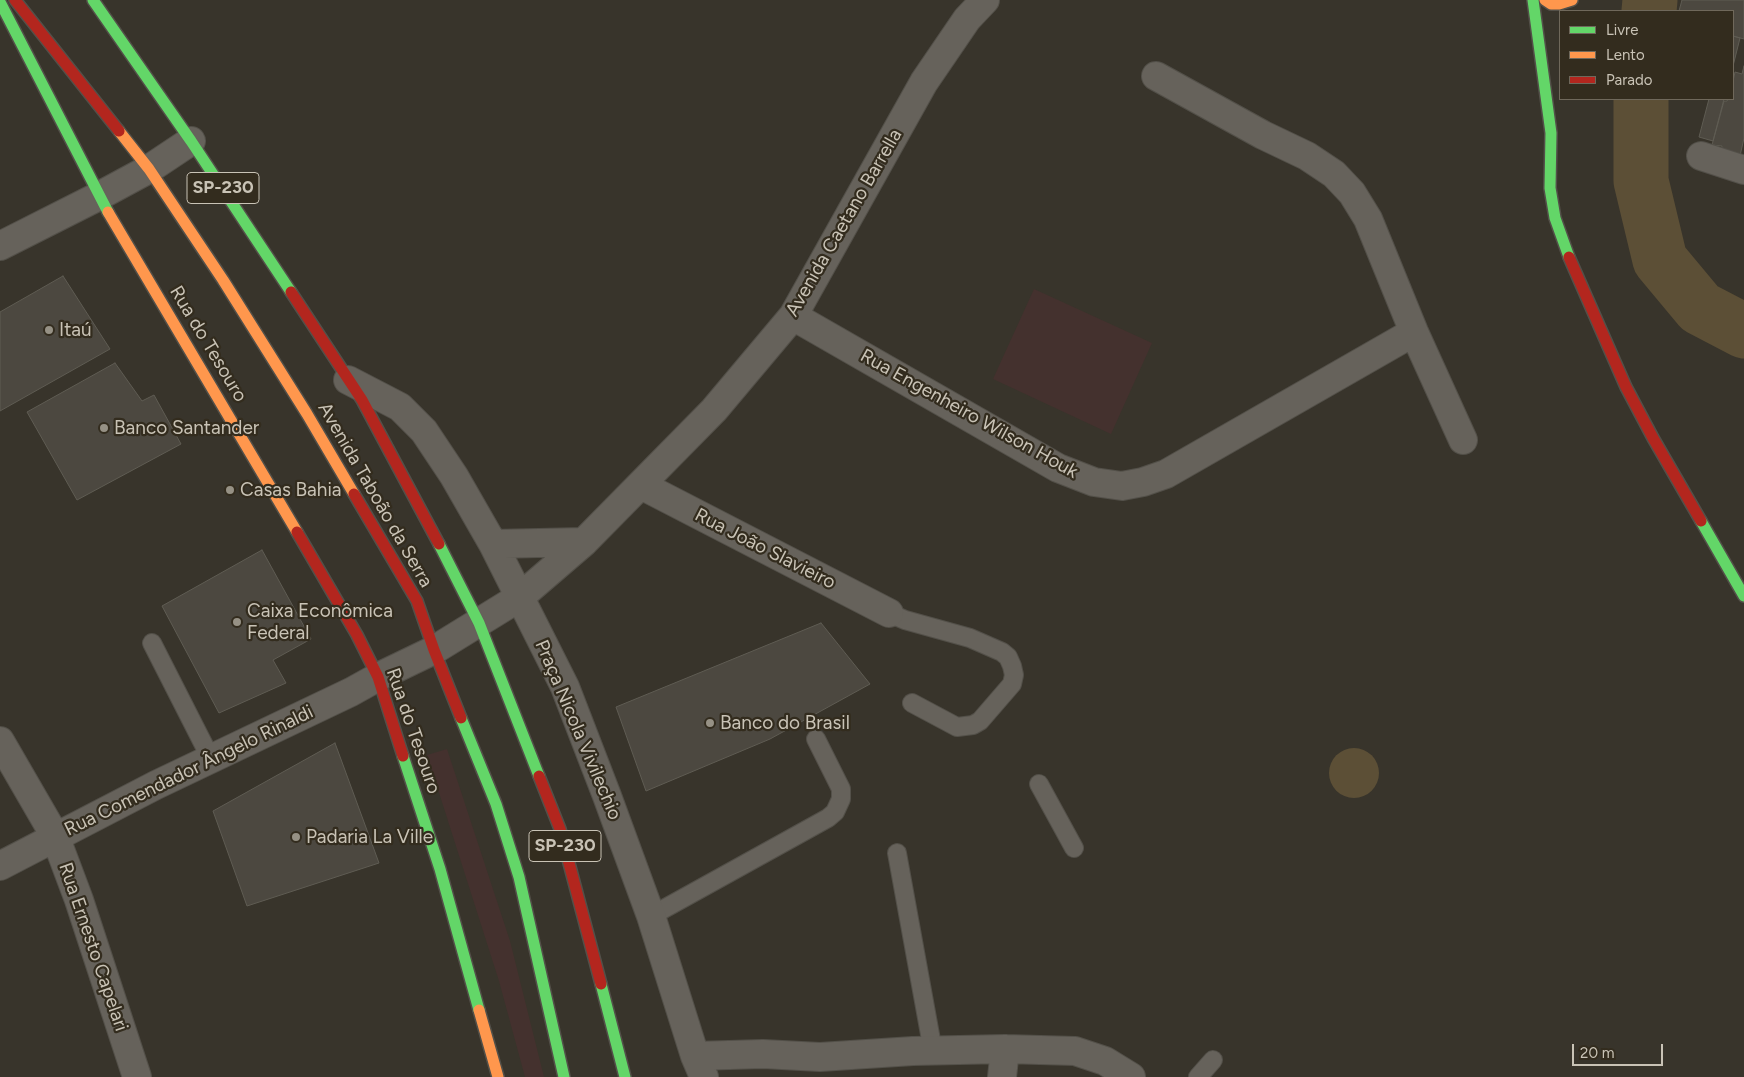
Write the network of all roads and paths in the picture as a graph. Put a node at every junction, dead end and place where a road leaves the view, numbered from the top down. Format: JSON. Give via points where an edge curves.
{"nodes":[{"id":1,"x":15,"y":0,"type":"edge"},
{"id":2,"x":93,"y":0,"type":"edge"},
{"id":3,"x":985,"y":0,"type":"edge"},
{"id":4,"x":1533,"y":0,"type":"edge"},
{"id":5,"x":1545,"y":0,"type":"edge"},
{"id":6,"x":1572,"y":0,"type":"edge"},
{"id":7,"x":0,"y":2,"type":"edge"},
{"id":8,"x":1156,"y":76,"type":"dead end"},
{"id":9,"x":1558,"y":107,"type":"dead end"},
{"id":10,"x":1551,"y":133,"type":"junction"},
{"id":11,"x":191,"y":141,"type":"junction"},
{"id":12,"x":1701,"y":156,"type":"dead end"},
{"id":13,"x":149,"y":169,"type":"junction"},
{"id":14,"x":1744,"y":170,"type":"edge"},
{"id":15,"x":99,"y":196,"type":"junction"},
{"id":16,"x":0,"y":246,"type":"edge"},
{"id":17,"x":794,"y":316,"type":"junction"},
{"id":18,"x":1414,"y":332,"type":"junction"},
{"id":19,"x":348,"y":380,"type":"junction"},
{"id":20,"x":1463,"y":440,"type":"dead end"},
{"id":21,"x":640,"y":485,"type":"junction"},
{"id":22,"x":584,"y":542,"type":"junction"},
{"id":23,"x":493,"y":544,"type":"junction"},
{"id":24,"x":1744,"y":596,"type":"edge"},
{"id":25,"x":520,"y":597,"type":"junction"},
{"id":26,"x":889,"y":613,"type":"joint"},
{"id":27,"x":479,"y":623,"type":"junction"},
{"id":28,"x":152,"y":643,"type":"dead end"},
{"id":29,"x":434,"y":650,"type":"junction"},
{"id":30,"x":378,"y":677,"type":"junction"},
{"id":31,"x":912,"y":703,"type":"dead end"},
{"id":32,"x":816,"y":739,"type":"dead end"},
{"id":33,"x":0,"y":741,"type":"edge"},
{"id":34,"x":211,"y":758,"type":"junction"},
{"id":35,"x":1039,"y":784,"type":"dead end"},
{"id":36,"x":55,"y":836,"type":"junction"},
{"id":37,"x":1074,"y":848,"type":"dead end"},
{"id":38,"x":897,"y":853,"type":"dead end"},
{"id":39,"x":0,"y":866,"type":"edge"},
{"id":40,"x":651,"y":916,"type":"junction"},
{"id":41,"x":1005,"y":1049,"type":"junction"},
{"id":42,"x":933,"y":1051,"type":"junction"},
{"id":43,"x":1214,"y":1060,"type":"dead end"},
{"id":44,"x":699,"y":1067,"type":"edge"},
{"id":45,"x":137,"y":1077,"type":"edge"},
{"id":46,"x":498,"y":1077,"type":"edge"},
{"id":47,"x":564,"y":1077,"type":"edge"},
{"id":48,"x":625,"y":1077,"type":"edge"},
{"id":49,"x":1002,"y":1077,"type":"edge"},
{"id":50,"x":1131,"y":1077,"type":"edge"},
{"id":51,"x":1198,"y":1077,"type":"edge"}],
"edges":[{"from":1,"to":13,"type":"main road","name":"Avenida Taboão da Serra","number":"SP-230"},
{"from":2,"to":11,"type":"main road","name":"Avenida Taboão da Serra","number":"SP-230"},
{"from":3,"to":17,"type":"street","name":"Avenida Caetano Barrella","via":[[967,19],[924,82]]},
{"from":4,"to":10,"type":"main road"},
{"from":5,"to":6,"type":"main road","via":[[1551,4]]},
{"from":7,"to":15,"type":"main road","name":"Rua do Tesouro"},
{"from":8,"to":18,"type":"street","via":[[1307,156],[1334,174],[1352,193],[1368,218]]},
{"from":9,"to":10,"type":"main road"},
{"from":10,"to":24,"type":"main road","via":[[1550,188],[1554,218],[1577,278],[1626,387]]},
{"from":11,"to":13,"type":"street"},
{"from":11,"to":19,"type":"main road","name":"Avenida Taboão da Serra","number":"SP-230"},
{"from":12,"to":14,"type":"street"},
{"from":13,"to":15,"type":"street"},
{"from":13,"to":29,"type":"main road","name":"Avenida Taboão da Serra","number":"SP-230","via":[[307,414],[417,601]]},
{"from":15,"to":16,"type":"street"},
{"from":15,"to":30,"type":"main road","name":"Rua do Tesouro","via":[[271,486]]},
{"from":17,"to":18,"type":"street","name":"Rua Engenheiro Wilson Houk","via":[[1058,468],[1094,482],[1122,486],[1166,474]]},
{"from":17,"to":21,"type":"street","name":"Avenida Caetano Barrella","via":[[714,410]]},
{"from":18,"to":20,"type":"street"},
{"from":19,"to":23,"type":"street","name":"Praça Nicola Vivilechio","via":[[400,408],[424,431]]},
{"from":19,"to":27,"type":"main road","name":"Avenida Taboão da Serra","number":"SP-230","via":[[362,400]]},
{"from":21,"to":22,"type":"street","name":"Avenida Caetano Barrella"},
{"from":21,"to":26,"type":"street","name":"Rua João Slavieiro"},
{"from":22,"to":23,"type":"street"},
{"from":22,"to":25,"type":"street","name":"Avenida Caetano Barrella"},
{"from":23,"to":25,"type":"street","name":"Praça Nicola Vivilechio"},
{"from":25,"to":27,"type":"street","name":"Avenida Caetano Barrella"},
{"from":25,"to":40,"type":"street","name":"Praça Nicola Vivilechio","via":[[564,687]]},
{"from":26,"to":31,"type":"lane","via":[[970,638],[1002,652],[1012,666],[1012,684],[973,725],[957,728]]},
{"from":27,"to":29,"type":"street","name":"Avenida Caetano Barrella"},
{"from":27,"to":48,"type":"main road","name":"Avenida Taboão da Serra","number":"SP-230","via":[[560,829]]},
{"from":28,"to":34,"type":"lane"},
{"from":29,"to":30,"type":"street","name":"Avenida Caetano Barrella"},
{"from":29,"to":47,"type":"main road","name":"Avenida Taboão da Serra","number":"SP-230","via":[[496,804],[516,868]]},
{"from":30,"to":34,"type":"street","name":"Rua Comendador Ângelo Rinaldi"},
{"from":30,"to":46,"type":"main road","name":"Rua do Tesouro","via":[[440,869]]},
{"from":32,"to":40,"type":"lane","via":[[841,789],[841,799],[835,812]]},
{"from":33,"to":36,"type":"street","name":"Rua Ernesto Capelari"},
{"from":34,"to":36,"type":"street","name":"Rua Comendador Ângelo Rinaldi"},
{"from":35,"to":37,"type":"lane"},
{"from":36,"to":39,"type":"street","name":"Rua Comendador Ângelo Rinaldi"},
{"from":36,"to":45,"type":"street","name":"Rua Ernesto Capelari"},
{"from":38,"to":42,"type":"lane"},
{"from":40,"to":44,"type":"street","name":"Praça Nicola Vivilechio"},
{"from":41,"to":42,"type":"street"},
{"from":41,"to":49,"type":"street"},
{"from":41,"to":50,"type":"street","via":[[1075,1052],[1106,1061]]},
{"from":42,"to":44,"type":"street","via":[[820,1057],[763,1054]]},
{"from":43,"to":51,"type":"lane"}]}
